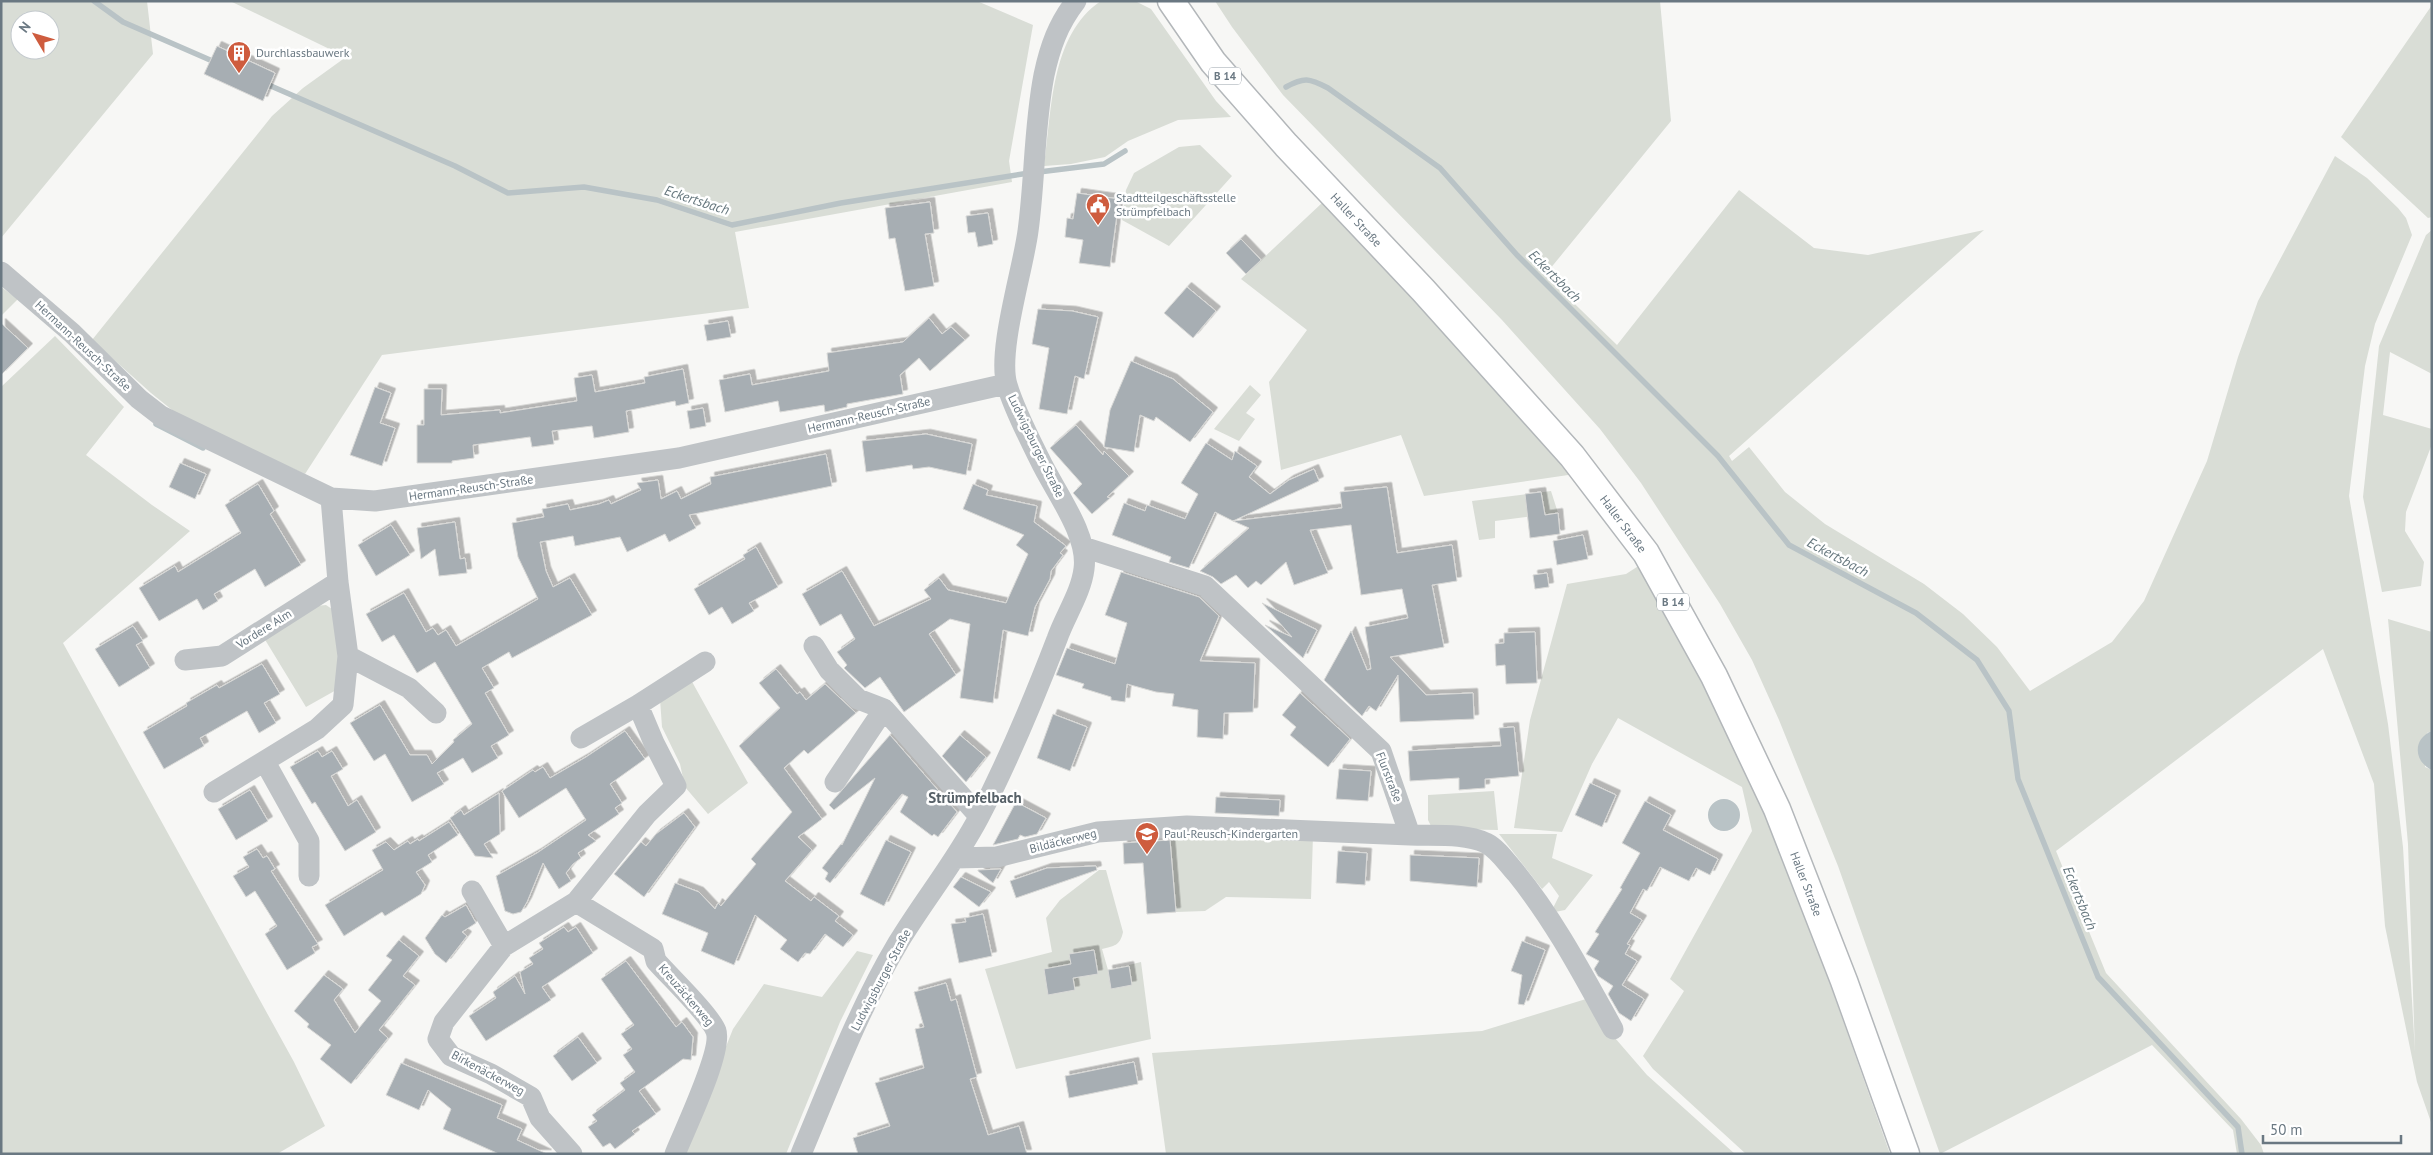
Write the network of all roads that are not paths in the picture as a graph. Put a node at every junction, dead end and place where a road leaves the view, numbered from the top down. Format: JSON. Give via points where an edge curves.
{"nodes":[{"id":1,"x":1076,"y":1,"type":"edge"},
{"id":2,"x":1171,"y":1,"type":"edge"},
{"id":3,"x":1,"y":272,"type":"edge"},
{"id":4,"x":1006,"y":384,"type":"junction"},
{"id":5,"x":331,"y":498,"type":"junction"},
{"id":6,"x":1083,"y":547,"type":"junction"},
{"id":7,"x":338,"y":582,"type":"junction"},
{"id":8,"x":814,"y":646,"type":"dead end"},
{"id":9,"x":348,"y":656,"type":"junction"},
{"id":10,"x":185,"y":660,"type":"dead end"},
{"id":11,"x":705,"y":662,"type":"dead end"},
{"id":12,"x":638,"y":705,"type":"junction"},
{"id":13,"x":884,"y":709,"type":"junction"},
{"id":14,"x":436,"y":713,"type":"dead end"},
{"id":15,"x":581,"y":738,"type":"dead end"},
{"id":16,"x":266,"y":762,"type":"junction"},
{"id":17,"x":835,"y":782,"type":"dead end"},
{"id":18,"x":214,"y":792,"type":"dead end"},
{"id":19,"x":980,"y":816,"type":"junction"},
{"id":20,"x":1410,"y":835,"type":"junction"},
{"id":21,"x":955,"y":858,"type":"junction"},
{"id":22,"x":309,"y":876,"type":"dead end"},
{"id":23,"x":472,"y":891,"type":"dead end"},
{"id":24,"x":576,"y":902,"type":"junction"},
{"id":25,"x":504,"y":946,"type":"junction"},
{"id":26,"x":1613,"y":1029,"type":"dead end"},
{"id":27,"x":572,"y":1154,"type":"edge"},
{"id":28,"x":675,"y":1154,"type":"edge"},
{"id":29,"x":801,"y":1154,"type":"edge"},
{"id":30,"x":1906,"y":1154,"type":"edge"}],
"edges":[{"from":1,"to":4,"type":"street","name":"Ludwigsburger Straße","via":[[1063,17],[1053,39],[1044,76],[1028,234],[1005,353]]},
{"from":2,"to":30,"type":"main road","name":"Haller Straße","number":"B 14","via":[[1219,69],[1560,442],[1646,553],[1714,676],[1777,809],[1844,981]]},
{"from":3,"to":5,"type":"street","name":"Hermann-Reusch-Straße","via":[[139,399],[162,416]]},
{"from":4,"to":5,"type":"street","name":"Hermann-Reusch-Straße","via":[[679,458],[375,501]]},
{"from":4,"to":6,"type":"street","name":"Ludwigsburger Straße"},
{"from":5,"to":7,"type":"street"},
{"from":6,"to":19,"type":"street","name":"Ludwigsburger Straße","via":[[1085,567],[1081,582],[1028,714]]},
{"from":6,"to":20,"type":"street","name":"Flurstraße","via":[[1205,586],[1381,750]]},
{"from":7,"to":9,"type":"street"},
{"from":7,"to":10,"type":"street","name":"Vordere Alm","via":[[222,656]]},
{"from":8,"to":13,"type":"street","via":[[829,670],[858,699]]},
{"from":9,"to":14,"type":"street","via":[[409,688]]},
{"from":9,"to":16,"type":"street","via":[[343,706],[318,729]]},
{"from":11,"to":12,"type":"street"},
{"from":12,"to":15,"type":"street"},
{"from":12,"to":24,"type":"street","via":[[676,786],[647,814]]},
{"from":13,"to":17,"type":"street"},
{"from":13,"to":19,"type":"street"},
{"from":16,"to":18,"type":"street"},
{"from":16,"to":22,"type":"street","via":[[309,841]]},
{"from":19,"to":21,"type":"street","name":"Ludwigsburger Straße"},
{"from":20,"to":21,"type":"street","name":"Bildäckerweg","via":[[1187,826],[1098,832],[997,858]]},
{"from":20,"to":26,"type":"street","via":[[1476,839],[1489,844],[1503,857],[1564,940]]},
{"from":21,"to":29,"type":"street","name":"Ludwigsburger Straße","via":[[898,943],[869,996]]},
{"from":23,"to":25,"type":"street"},
{"from":24,"to":25,"type":"street"},
{"from":24,"to":28,"type":"street","name":"Kreuzäckerweg","via":[[653,948],[656,961],[715,1029],[718,1038],[714,1058]]},
{"from":25,"to":27,"type":"street","name":"Birkenäckerweg","via":[[444,1022],[438,1039],[451,1056],[531,1096],[540,1118]]}]}
